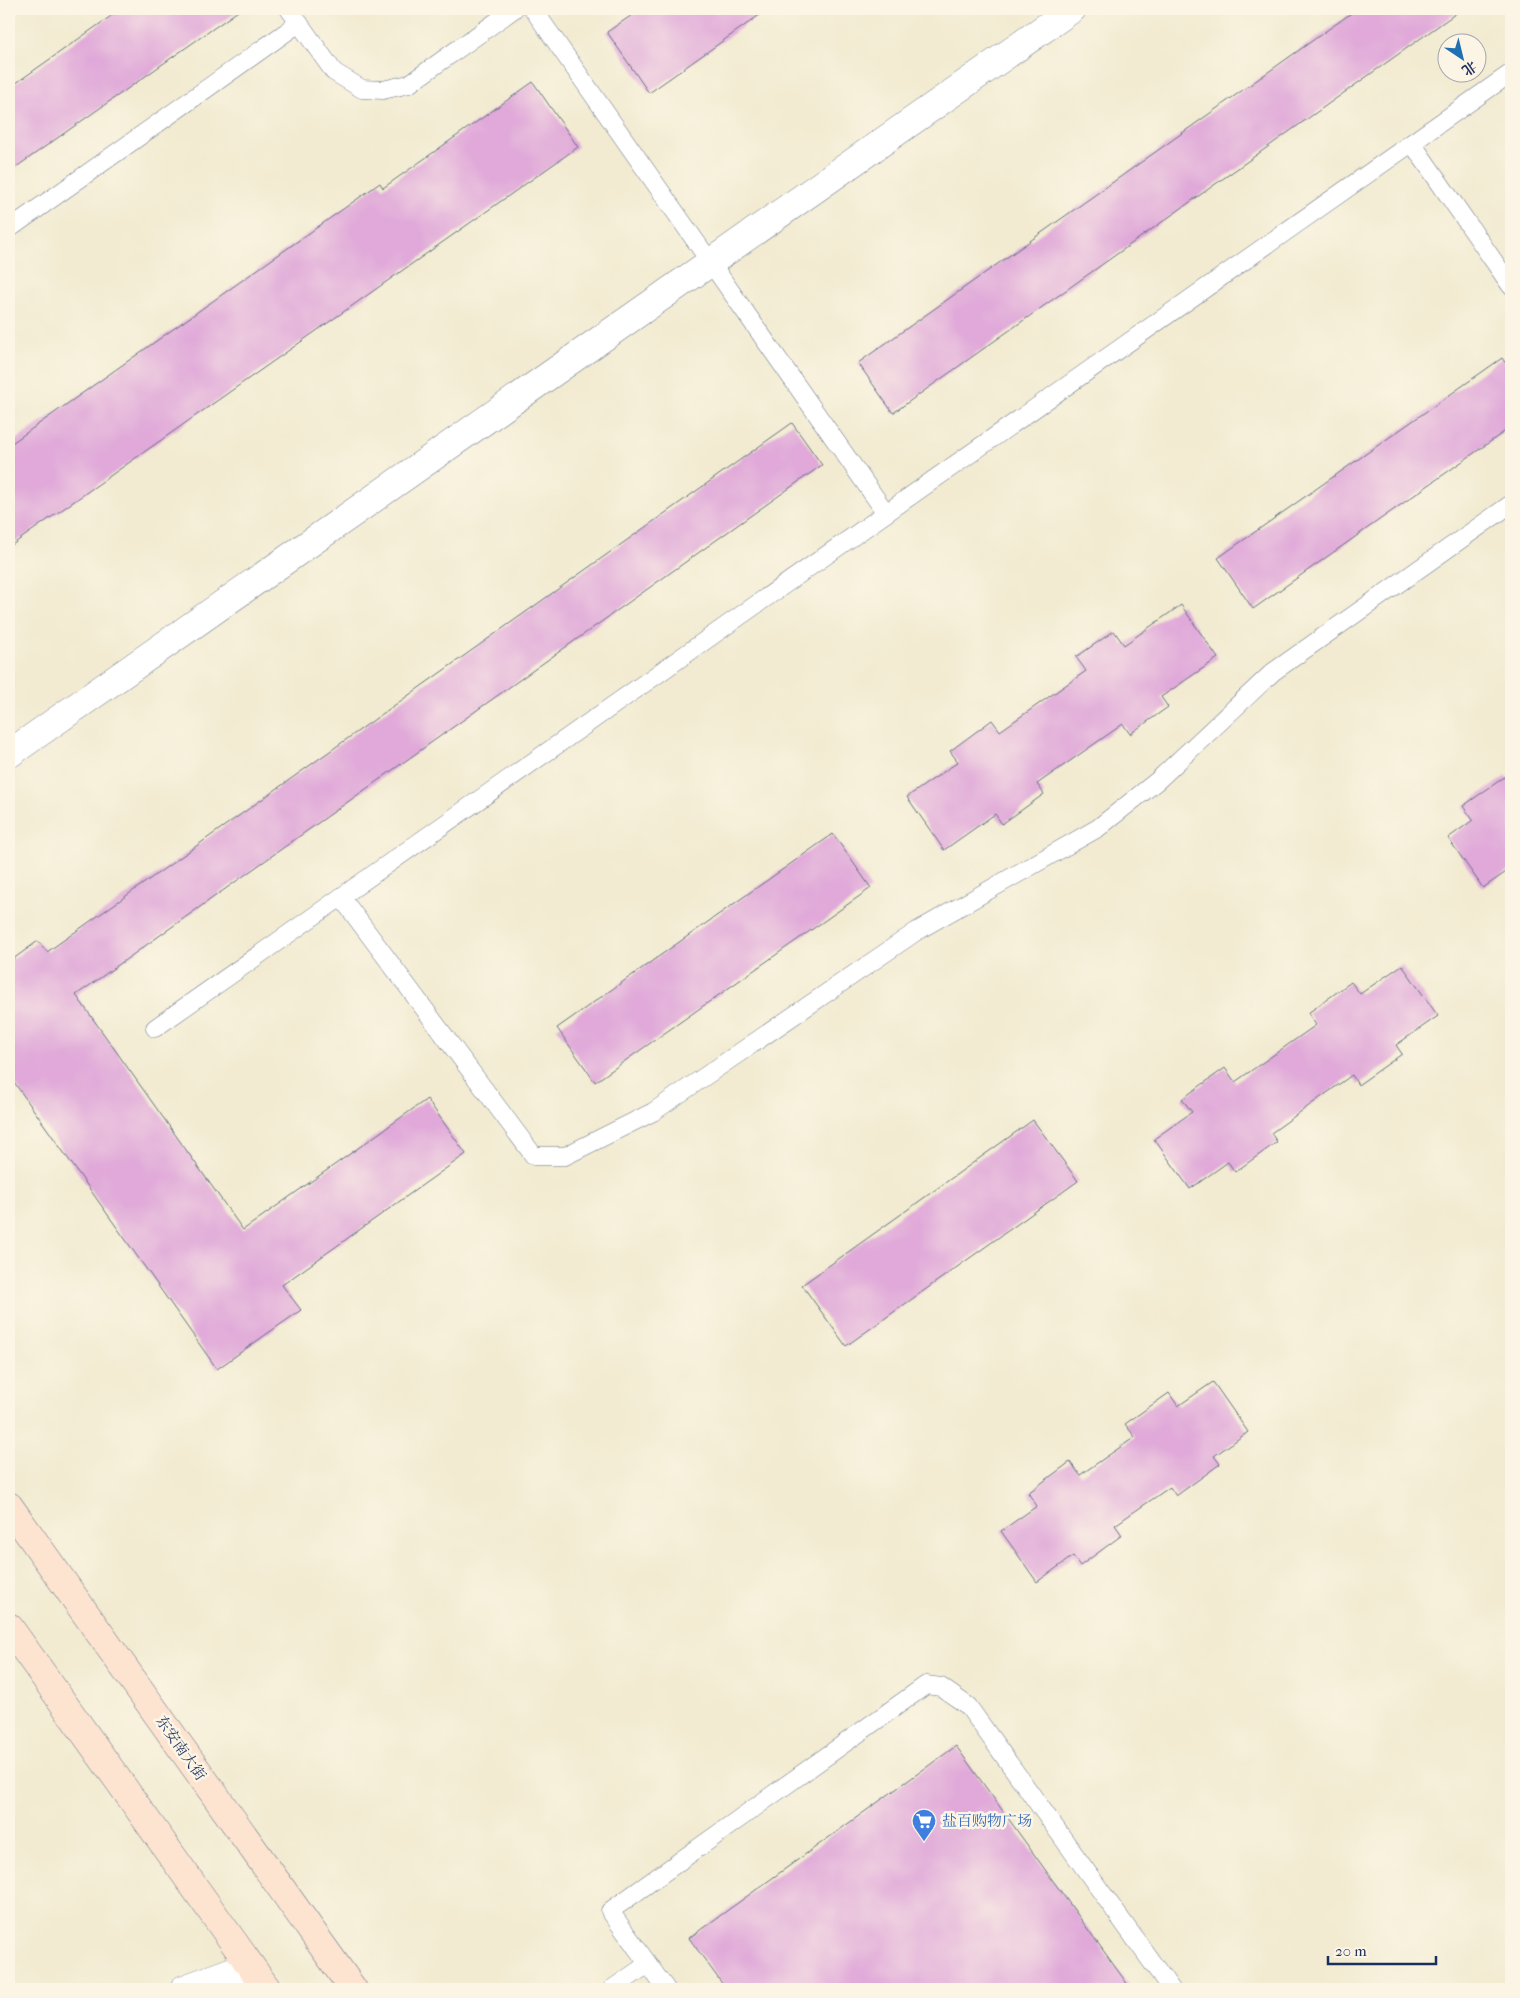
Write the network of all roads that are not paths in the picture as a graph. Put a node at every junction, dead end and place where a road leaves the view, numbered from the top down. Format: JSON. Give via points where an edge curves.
{"nodes":[{"id":1,"x":514,"y":9,"type":"edge"},
{"id":2,"x":533,"y":9,"type":"edge"},
{"id":3,"x":1072,"y":9,"type":"edge"},
{"id":4,"x":294,"y":16,"type":"edge"},
{"id":5,"x":1511,"y":73,"type":"edge"},
{"id":6,"x":1412,"y":143,"type":"junction"},
{"id":7,"x":9,"y":229,"type":"edge"},
{"id":8,"x":711,"y":262,"type":"junction"},
{"id":9,"x":1511,"y":286,"type":"edge"},
{"id":10,"x":1511,"y":504,"type":"edge"},
{"id":11,"x":886,"y":513,"type":"junction"},
{"id":12,"x":9,"y":754,"type":"edge"},
{"id":13,"x":341,"y":897,"type":"junction"},
{"id":14,"x":155,"y":1028,"type":"dead end"},
{"id":15,"x":9,"y":1506,"type":"edge"},
{"id":16,"x":9,"y":1627,"type":"edge"},
{"id":17,"x":648,"y":1964,"type":"junction"},
{"id":18,"x":249,"y":1965,"type":"junction"},
{"id":19,"x":184,"y":1989,"type":"edge"},
{"id":20,"x":267,"y":1989,"type":"edge"},
{"id":21,"x":353,"y":1989,"type":"edge"},
{"id":22,"x":612,"y":1989,"type":"edge"},
{"id":23,"x":666,"y":1989,"type":"edge"},
{"id":24,"x":1171,"y":1989,"type":"edge"}],
"edges":[{"from":1,"to":4,"type":"lane","via":[[408,84],[383,90],[362,89],[334,72]]},
{"from":2,"to":8,"type":"lane"},
{"from":3,"to":8,"type":"street"},
{"from":4,"to":7,"type":"lane"},
{"from":5,"to":6,"type":"lane"},
{"from":6,"to":9,"type":"lane"},
{"from":6,"to":11,"type":"lane"},
{"from":8,"to":11,"type":"lane"},
{"from":8,"to":12,"type":"street"},
{"from":10,"to":13,"type":"lane","via":[[1273,672],[1157,781],[1098,828],[917,931],[653,1112],[565,1156],[534,1156]]},
{"from":11,"to":13,"type":"lane"},
{"from":13,"to":14,"type":"lane"},
{"from":15,"to":21,"type":"main road","name":"东安南大街"},
{"from":16,"to":18,"type":"main road"},
{"from":17,"to":22,"type":"lane"},
{"from":17,"to":23,"type":"lane"},
{"from":17,"to":24,"type":"lane","via":[[610,1911],[926,1685],[941,1687],[968,1706]]},
{"from":18,"to":19,"type":"street"},
{"from":18,"to":20,"type":"main road"}]}
